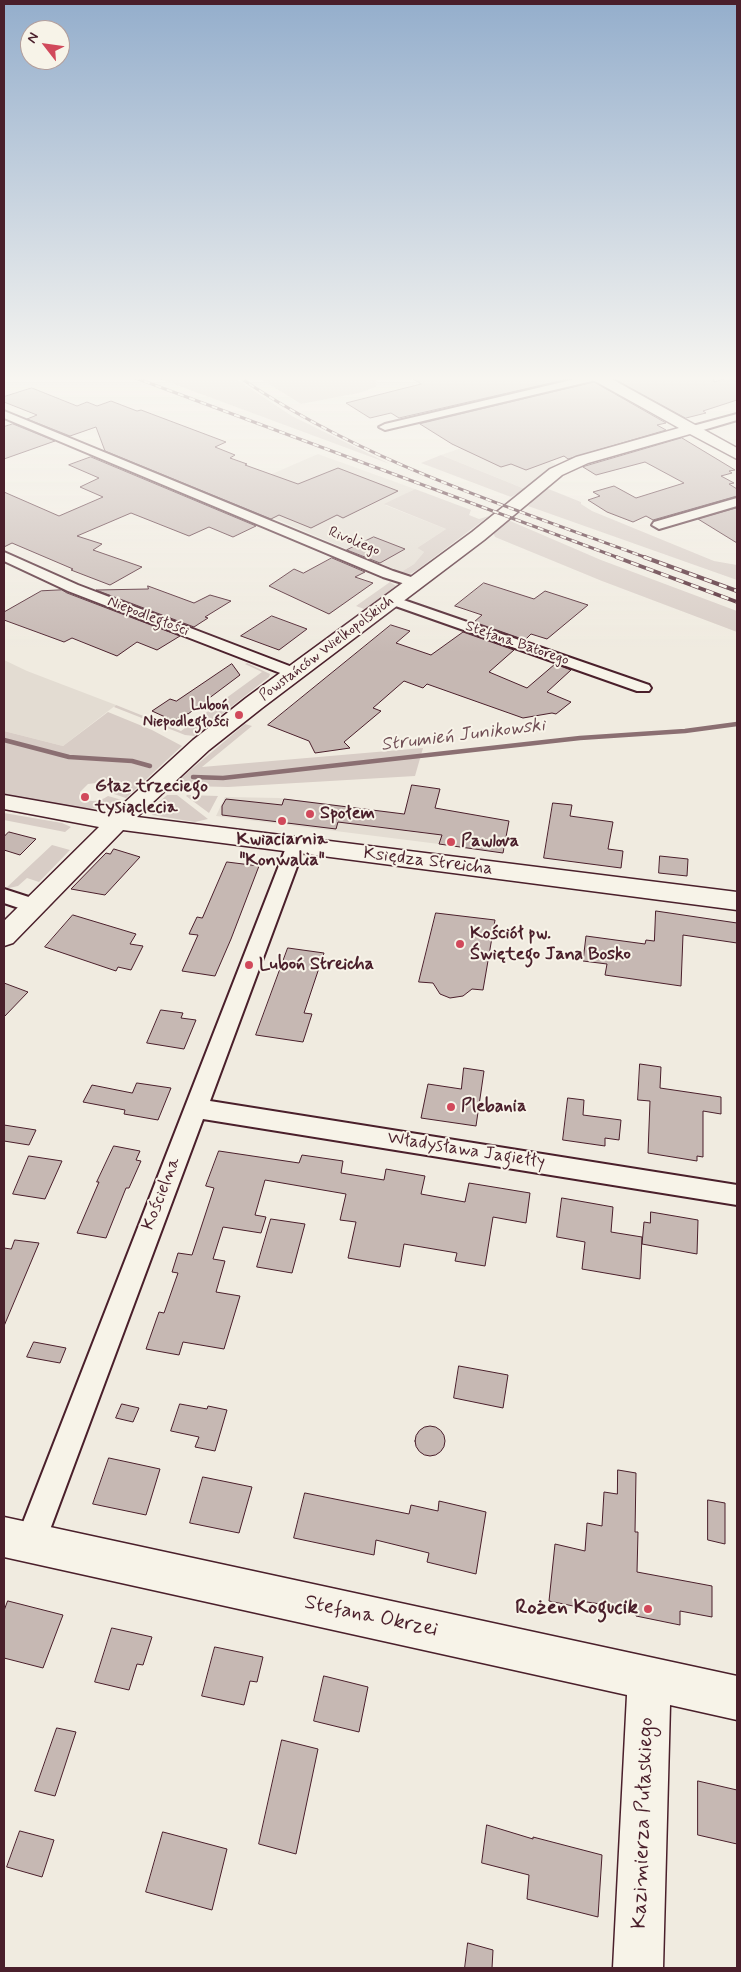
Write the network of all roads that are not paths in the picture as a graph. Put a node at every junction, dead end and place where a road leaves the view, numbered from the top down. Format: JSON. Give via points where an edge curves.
{"nodes":[{"id":1,"x":136,"y":469,"type":"edge"},
{"id":2,"x":561,"y":469,"type":"edge"},
{"id":3,"x":737,"y":502,"type":"edge"},
{"id":4,"x":659,"y":525,"type":"dead end"},
{"id":5,"x":4,"y":556,"type":"edge"},
{"id":6,"x":415,"y":583,"type":"junction"},
{"id":7,"x":392,"y":600,"type":"junction"},
{"id":8,"x":294,"y":673,"type":"junction"},
{"id":9,"x":643,"y":688,"type":"dead end"},
{"id":10,"x":4,"y":802,"type":"edge"},
{"id":11,"x":118,"y":822,"type":"junction"},
{"id":12,"x":296,"y":845,"type":"junction"},
{"id":13,"x":4,"y":896,"type":"edge"},
{"id":14,"x":737,"y":901,"type":"edge"},
{"id":15,"x":34,"y":906,"type":"junction"},
{"id":16,"x":4,"y":936,"type":"edge"},
{"id":17,"x":195,"y":1108,"type":"junction"},
{"id":18,"x":737,"y":1195,"type":"edge"},
{"id":19,"x":17,"y":1540,"type":"edge"},
{"id":20,"x":649,"y":1679,"type":"junction"},
{"id":21,"x":737,"y":1698,"type":"edge"},
{"id":22,"x":638,"y":1968,"type":"edge"}],
"edges":[{"from":1,"to":6,"type":"street","name":"Rivoliego"},
{"from":2,"to":6,"type":"street","name":"Powstańców Wielkopolskich"},
{"from":3,"to":4,"type":"street"},
{"from":5,"to":8,"type":"street","name":"Niepodległości","via":[[67,586]]},
{"from":6,"to":7,"type":"street","name":"Powstańców Wielkopolskich"},
{"from":7,"to":8,"type":"street","name":"Powstańców Wielkopolskich"},
{"from":7,"to":9,"type":"street","name":"Stefana Batorego"},
{"from":8,"to":11,"type":"street","name":"Powstańców Wielkopolskich","via":[[201,745]]},
{"from":10,"to":11,"type":"street","name":"Księdza Streicha"},
{"from":11,"to":12,"type":"street","name":"Księdza Streicha"},
{"from":11,"to":15,"type":"street","name":"Powstańców Wielkopolskich"},
{"from":12,"to":14,"type":"street","name":"Księdza Streicha"},
{"from":12,"to":17,"type":"street","name":"Kościelna"},
{"from":13,"to":15,"type":"street"},
{"from":15,"to":16,"type":"street","name":"Powstańców Wielkopolskich"},
{"from":17,"to":18,"type":"street","name":"Władysława Jagiełły"},
{"from":17,"to":19,"type":"street","name":"Kościelna"},
{"from":19,"to":20,"type":"street","name":"Stefana Okrzei"},
{"from":20,"to":21,"type":"street","name":"Stefana Okrzei"},
{"from":20,"to":22,"type":"street","name":"Kazimierza Pułaskiego"}]}
